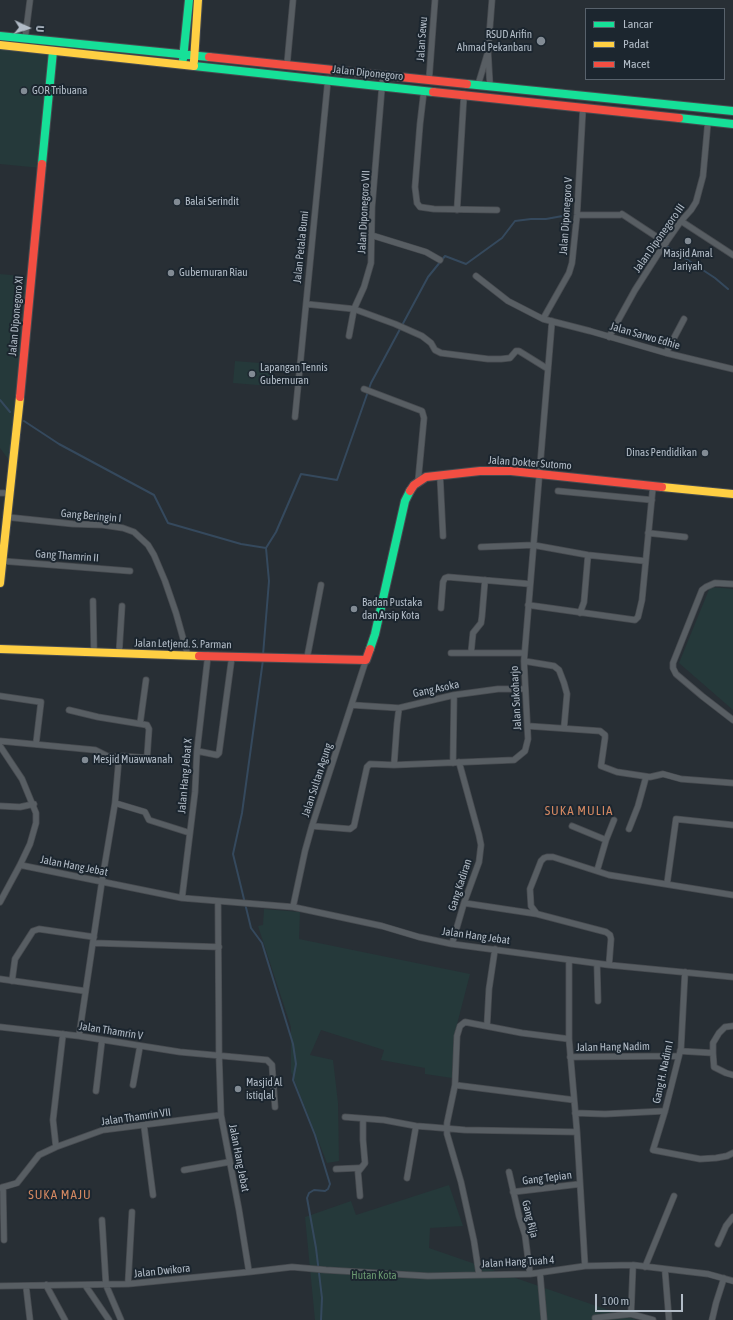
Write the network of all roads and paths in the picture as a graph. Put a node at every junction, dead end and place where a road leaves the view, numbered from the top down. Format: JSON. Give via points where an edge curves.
{"nodes":[{"id":1,"x":30,"y":0,"type":"edge"},
{"id":2,"x":189,"y":0,"type":"edge"},
{"id":3,"x":198,"y":0,"type":"edge"},
{"id":4,"x":293,"y":0,"type":"edge"},
{"id":5,"x":435,"y":0,"type":"edge"},
{"id":6,"x":492,"y":0,"type":"edge"},
{"id":7,"x":0,"y":36,"type":"edge"},
{"id":8,"x":26,"y":39,"type":"junction"},
{"id":9,"x":0,"y":45,"type":"edge"},
{"id":10,"x":53,"y":51,"type":"junction"},
{"id":11,"x":488,"y":51,"type":"junction"},
{"id":12,"x":183,"y":55,"type":"junction"},
{"id":13,"x":195,"y":56,"type":"junction"},
{"id":14,"x":182,"y":65,"type":"junction"},
{"id":15,"x":287,"y":65,"type":"junction"},
{"id":16,"x":194,"y":66,"type":"junction"},
{"id":17,"x":383,"y":74,"type":"junction"},
{"id":18,"x":328,"y":80,"type":"junction"},
{"id":19,"x":429,"y":80,"type":"junction"},
{"id":20,"x":382,"y":85,"type":"junction"},
{"id":21,"x":478,"y":85,"type":"junction"},
{"id":22,"x":490,"y":86,"type":"junction"},
{"id":23,"x":424,"y":90,"type":"junction"},
{"id":24,"x":464,"y":94,"type":"junction"},
{"id":25,"x":583,"y":107,"type":"junction"},
{"id":26,"x":733,"y":111,"type":"edge"},
{"id":27,"x":708,"y":121,"type":"junction"},
{"id":28,"x":733,"y":124,"type":"edge"},
{"id":29,"x":457,"y":210,"type":"junction"},
{"id":30,"x":497,"y":210,"type":"dead end"},
{"id":31,"x":577,"y":215,"type":"junction"},
{"id":32,"x":681,"y":221,"type":"junction"},
{"id":33,"x":371,"y":235,"type":"junction"},
{"id":34,"x":665,"y":245,"type":"junction"},
{"id":35,"x":733,"y":255,"type":"edge"},
{"id":36,"x":440,"y":260,"type":"dead end"},
{"id":37,"x":476,"y":276,"type":"dead end"},
{"id":38,"x":306,"y":304,"type":"junction"},
{"id":39,"x":354,"y":309,"type":"junction"},
{"id":40,"x":543,"y":319,"type":"junction"},
{"id":41,"x":684,"y":319,"type":"dead end"},
{"id":42,"x":552,"y":321,"type":"junction"},
{"id":43,"x":349,"y":336,"type":"dead end"},
{"id":44,"x":609,"y":337,"type":"junction"},
{"id":45,"x":666,"y":353,"type":"junction"},
{"id":46,"x":548,"y":369,"type":"junction"},
{"id":47,"x":733,"y":369,"type":"edge"},
{"id":48,"x":364,"y":389,"type":"dead end"},
{"id":49,"x":295,"y":417,"type":"dead end"},
{"id":50,"x":540,"y":474,"type":"junction"},
{"id":51,"x":440,"y":475,"type":"junction"},
{"id":52,"x":418,"y":482,"type":"junction"},
{"id":53,"x":653,"y":486,"type":"junction"},
{"id":54,"x":558,"y":491,"type":"dead end"},
{"id":55,"x":0,"y":493,"type":"edge"},
{"id":56,"x":9,"y":493,"type":"junction"},
{"id":57,"x":733,"y":494,"type":"edge"},
{"id":58,"x":652,"y":500,"type":"junction"},
{"id":59,"x":6,"y":518,"type":"junction"},
{"id":60,"x":648,"y":533,"type":"junction"},
{"id":61,"x":443,"y":536,"type":"dead end"},
{"id":62,"x":685,"y":537,"type":"dead end"},
{"id":63,"x":533,"y":545,"type":"junction"},
{"id":64,"x":481,"y":547,"type":"dead end"},
{"id":65,"x":588,"y":555,"type":"junction"},
{"id":66,"x":2,"y":561,"type":"junction"},
{"id":67,"x":645,"y":561,"type":"junction"},
{"id":68,"x":130,"y":571,"type":"dead end"},
{"id":69,"x":485,"y":580,"type":"junction"},
{"id":70,"x":0,"y":583,"type":"edge"},
{"id":71,"x":530,"y":584,"type":"junction"},
{"id":72,"x":733,"y":584,"type":"edge"},
{"id":73,"x":321,"y":585,"type":"dead end"},
{"id":74,"x":93,"y":601,"type":"dead end"},
{"id":75,"x":528,"y":605,"type":"junction"},
{"id":76,"x":122,"y":606,"type":"dead end"},
{"id":77,"x":440,"y":608,"type":"dead end"},
{"id":78,"x":580,"y":613,"type":"junction"},
{"id":79,"x":0,"y":649,"type":"edge"},
{"id":80,"x":94,"y":653,"type":"junction"},
{"id":81,"x":451,"y":653,"type":"dead end"},
{"id":82,"x":471,"y":653,"type":"junction"},
{"id":83,"x":524,"y":653,"type":"junction"},
{"id":84,"x":119,"y":654,"type":"junction"},
{"id":85,"x":208,"y":655,"type":"junction"},
{"id":86,"x":188,"y":656,"type":"junction"},
{"id":87,"x":232,"y":656,"type":"junction"},
{"id":88,"x":307,"y":658,"type":"junction"},
{"id":89,"x":366,"y":660,"type":"junction"},
{"id":90,"x":524,"y":661,"type":"junction"},
{"id":91,"x":146,"y":680,"type":"dead end"},
{"id":92,"x":525,"y":689,"type":"junction"},
{"id":93,"x":454,"y":695,"type":"junction"},
{"id":94,"x":0,"y":696,"type":"edge"},
{"id":95,"x":352,"y":705,"type":"junction"},
{"id":96,"x":399,"y":708,"type":"junction"},
{"id":97,"x":69,"y":710,"type":"dead end"},
{"id":98,"x":733,"y":720,"type":"edge"},
{"id":99,"x":140,"y":724,"type":"junction"},
{"id":100,"x":528,"y":726,"type":"junction"},
{"id":101,"x":564,"y":728,"type":"junction"},
{"id":102,"x":0,"y":741,"type":"edge"},
{"id":103,"x":36,"y":744,"type":"junction"},
{"id":104,"x":0,"y":746,"type":"edge"},
{"id":105,"x":197,"y":751,"type":"junction"},
{"id":106,"x":119,"y":757,"type":"junction"},
{"id":107,"x":456,"y":762,"type":"junction"},
{"id":108,"x":394,"y":765,"type":"junction"},
{"id":109,"x":646,"y":777,"type":"junction"},
{"id":110,"x":733,"y":783,"type":"edge"},
{"id":111,"x":115,"y":803,"type":"junction"},
{"id":112,"x":34,"y":804,"type":"junction"},
{"id":113,"x":0,"y":806,"type":"edge"},
{"id":114,"x":614,"y":820,"type":"dead end"},
{"id":115,"x":733,"y":825,"type":"edge"},
{"id":116,"x":312,"y":826,"type":"junction"},
{"id":117,"x":572,"y":826,"type":"dead end"},
{"id":118,"x":629,"y":829,"type":"dead end"},
{"id":119,"x":190,"y":833,"type":"junction"},
{"id":120,"x":606,"y":840,"type":"junction"},
{"id":121,"x":20,"y":865,"type":"junction"},
{"id":122,"x":597,"y":871,"type":"junction"},
{"id":123,"x":102,"y":881,"type":"junction"},
{"id":124,"x":667,"y":884,"type":"junction"},
{"id":125,"x":733,"y":895,"type":"edge"},
{"id":126,"x":182,"y":898,"type":"junction"},
{"id":127,"x":0,"y":902,"type":"edge"},
{"id":128,"x":218,"y":902,"type":"junction"},
{"id":129,"x":464,"y":902,"type":"junction"},
{"id":130,"x":294,"y":907,"type":"junction"},
{"id":131,"x":537,"y":914,"type":"junction"},
{"id":132,"x":94,"y":940,"type":"junction"},
{"id":133,"x":452,"y":944,"type":"junction"},
{"id":134,"x":219,"y":947,"type":"junction"},
{"id":135,"x":495,"y":949,"type":"junction"},
{"id":136,"x":569,"y":960,"type":"junction"},
{"id":137,"x":597,"y":964,"type":"junction"},
{"id":138,"x":608,"y":965,"type":"junction"},
{"id":139,"x":685,"y":972,"type":"junction"},
{"id":140,"x":733,"y":978,"type":"edge"},
{"id":141,"x":0,"y":980,"type":"edge"},
{"id":142,"x":12,"y":981,"type":"junction"},
{"id":143,"x":85,"y":991,"type":"junction"},
{"id":144,"x":598,"y":1001,"type":"dead end"},
{"id":145,"x":487,"y":1026,"type":"junction"},
{"id":146,"x":733,"y":1026,"type":"edge"},
{"id":147,"x":0,"y":1027,"type":"edge"},
{"id":148,"x":63,"y":1034,"type":"junction"},
{"id":149,"x":79,"y":1036,"type":"junction"},
{"id":150,"x":569,"y":1039,"type":"junction"},
{"id":151,"x":102,"y":1040,"type":"junction"},
{"id":152,"x":140,"y":1046,"type":"junction"},
{"id":153,"x":713,"y":1052,"type":"junction"},
{"id":154,"x":680,"y":1054,"type":"junction"},
{"id":155,"x":219,"y":1055,"type":"junction"},
{"id":156,"x":570,"y":1057,"type":"junction"},
{"id":157,"x":733,"y":1075,"type":"edge"},
{"id":158,"x":133,"y":1085,"type":"dead end"},
{"id":159,"x":456,"y":1085,"type":"junction"},
{"id":160,"x":96,"y":1091,"type":"dead end"},
{"id":161,"x":574,"y":1100,"type":"junction"},
{"id":162,"x":275,"y":1108,"type":"dead end"},
{"id":163,"x":665,"y":1111,"type":"junction"},
{"id":164,"x":575,"y":1113,"type":"junction"},
{"id":165,"x":221,"y":1115,"type":"junction"},
{"id":166,"x":345,"y":1118,"type":"dead end"},
{"id":167,"x":363,"y":1119,"type":"junction"},
{"id":168,"x":144,"y":1126,"type":"junction"},
{"id":169,"x":416,"y":1126,"type":"junction"},
{"id":170,"x":447,"y":1128,"type":"junction"},
{"id":171,"x":577,"y":1132,"type":"junction"},
{"id":172,"x":56,"y":1147,"type":"junction"},
{"id":173,"x":733,"y":1153,"type":"edge"},
{"id":174,"x":229,"y":1162,"type":"junction"},
{"id":175,"x":359,"y":1168,"type":"junction"},
{"id":176,"x":336,"y":1169,"type":"dead end"},
{"id":177,"x":184,"y":1170,"type":"dead end"},
{"id":178,"x":509,"y":1172,"type":"dead end"},
{"id":179,"x":407,"y":1178,"type":"dead end"},
{"id":180,"x":580,"y":1184,"type":"junction"},
{"id":181,"x":1,"y":1188,"type":"edge"},
{"id":182,"x":513,"y":1192,"type":"junction"},
{"id":183,"x":153,"y":1195,"type":"dead end"},
{"id":184,"x":360,"y":1196,"type":"dead end"},
{"id":185,"x":674,"y":1196,"type":"dead end"},
{"id":186,"x":132,"y":1212,"type":"dead end"},
{"id":187,"x":733,"y":1217,"type":"edge"},
{"id":188,"x":102,"y":1220,"type":"dead end"},
{"id":189,"x":4,"y":1240,"type":"dead end"},
{"id":190,"x":718,"y":1244,"type":"dead end"},
{"id":191,"x":633,"y":1265,"type":"junction"},
{"id":192,"x":586,"y":1266,"type":"junction"},
{"id":193,"x":645,"y":1267,"type":"junction"},
{"id":194,"x":326,"y":1270,"type":"joint"},
{"id":195,"x":665,"y":1270,"type":"junction"},
{"id":196,"x":249,"y":1272,"type":"junction"},
{"id":197,"x":540,"y":1272,"type":"junction"},
{"id":198,"x":479,"y":1274,"type":"junction"},
{"id":199,"x":530,"y":1274,"type":"junction"},
{"id":200,"x":724,"y":1278,"type":"junction"},
{"id":201,"x":733,"y":1281,"type":"edge"},
{"id":202,"x":128,"y":1284,"type":"junction"},
{"id":203,"x":46,"y":1285,"type":"junction"},
{"id":204,"x":85,"y":1285,"type":"junction"},
{"id":205,"x":106,"y":1285,"type":"junction"},
{"id":206,"x":0,"y":1286,"type":"edge"},
{"id":207,"x":26,"y":1286,"type":"junction"},
{"id":208,"x":631,"y":1314,"type":"junction"},
{"id":209,"x":595,"y":1318,"type":"dead end"},
{"id":210,"x":30,"y":1320,"type":"edge"},
{"id":211,"x":65,"y":1320,"type":"edge"},
{"id":212,"x":109,"y":1320,"type":"edge"},
{"id":213,"x":121,"y":1320,"type":"edge"},
{"id":214,"x":544,"y":1320,"type":"edge"},
{"id":215,"x":653,"y":1320,"type":"edge"},
{"id":216,"x":669,"y":1320,"type":"edge"},
{"id":217,"x":712,"y":1320,"type":"edge"}],
"edges":[{"from":1,"to":8,"type":"street"},
{"from":2,"to":12,"type":"main road"},
{"from":3,"to":13,"type":"main road"},
{"from":4,"to":15,"type":"street"},
{"from":5,"to":19,"type":"street","name":"Jalan Sewu"},
{"from":6,"to":11,"type":"street"},
{"from":7,"to":8,"type":"main road","name":"Jalan Diponegoro"},
{"from":8,"to":12,"type":"main road","name":"Jalan Diponegoro"},
{"from":9,"to":10,"type":"main road","name":"Jalan Diponegoro"},
{"from":10,"to":14,"type":"main road","name":"Jalan Diponegoro"},
{"from":10,"to":56,"type":"main road","name":"Jalan Diponegoro XI"},
{"from":11,"to":21,"type":"street"},
{"from":11,"to":22,"type":"street"},
{"from":12,"to":13,"type":"main road","name":"Jalan Diponegoro"},
{"from":12,"to":14,"type":"main road"},
{"from":13,"to":15,"type":"main road","name":"Jalan Diponegoro"},
{"from":13,"to":16,"type":"main road"},
{"from":14,"to":16,"type":"main road","name":"Jalan Diponegoro"},
{"from":15,"to":17,"type":"main road","name":"Jalan Diponegoro"},
{"from":16,"to":18,"type":"main road","name":"Jalan Diponegoro"},
{"from":17,"to":19,"type":"main road","name":"Jalan Diponegoro"},
{"from":17,"to":20,"type":"street","name":"Jalan Diponegoro VII"},
{"from":18,"to":20,"type":"main road","name":"Jalan Diponegoro"},
{"from":18,"to":38,"type":"street","name":"Jalan Petala Bumi"},
{"from":19,"to":21,"type":"main road","name":"Jalan Diponegoro"},
{"from":20,"to":23,"type":"main road","name":"Jalan Diponegoro"},
{"from":20,"to":33,"type":"street","name":"Jalan Diponegoro VII"},
{"from":21,"to":22,"type":"main road","name":"Jalan Diponegoro"},
{"from":22,"to":26,"type":"main road","name":"Jalan Diponegoro"},
{"from":23,"to":24,"type":"main road","name":"Jalan Diponegoro"},
{"from":23,"to":29,"type":"street","via":[[415,187],[417,203],[420,207]]},
{"from":24,"to":25,"type":"main road","name":"Jalan Diponegoro"},
{"from":24,"to":29,"type":"street"},
{"from":25,"to":27,"type":"main road","name":"Jalan Diponegoro"},
{"from":25,"to":31,"type":"street","name":"Jalan Diponegoro V"},
{"from":27,"to":28,"type":"main road","name":"Jalan Diponegoro"},
{"from":27,"to":32,"type":"street","name":"Jalan Diponegoro III","via":[[703,176],[699,191],[691,210]]},
{"from":29,"to":30,"type":"street"},
{"from":31,"to":34,"type":"street","via":[[621,215]]},
{"from":31,"to":40,"type":"street","name":"Jalan Diponegoro V","via":[[569,273]]},
{"from":32,"to":34,"type":"street","name":"Jalan Diponegoro III"},
{"from":32,"to":35,"type":"street"},
{"from":33,"to":36,"type":"street","via":[[426,252]]},
{"from":33,"to":39,"type":"street","name":"Jalan Diponegoro VII","via":[[371,263]]},
{"from":34,"to":44,"type":"street","name":"Jalan Diponegoro III","via":[[635,290]]},
{"from":37,"to":40,"type":"street","name":"Jalan Sarwo Edhie","via":[[508,301]]},
{"from":38,"to":39,"type":"street"},
{"from":38,"to":49,"type":"street","name":"Jalan Petala Bumi"},
{"from":39,"to":43,"type":"street","name":"Jalan Diponegoro VII"},
{"from":39,"to":46,"type":"street","via":[[411,332],[428,341],[441,353],[501,359],[510,358],[519,351]]},
{"from":40,"to":42,"type":"street","name":"Jalan Sarwo Edhie"},
{"from":41,"to":45,"type":"street"},
{"from":42,"to":44,"type":"street","name":"Jalan Sarwo Edhie"},
{"from":42,"to":46,"type":"street"},
{"from":44,"to":45,"type":"street","name":"Jalan Sarwo Edhie"},
{"from":45,"to":47,"type":"street","name":"Jalan Sarwo Edhie"},
{"from":46,"to":50,"type":"street"},
{"from":48,"to":52,"type":"street","via":[[422,411],[424,418]]},
{"from":50,"to":51,"type":"main road","name":"Jalan Dokter Sutomo","via":[[480,471]]},
{"from":50,"to":53,"type":"main road","name":"Jalan Dokter Sutomo"},
{"from":50,"to":63,"type":"street","name":"Jalan Sukoharjo"},
{"from":51,"to":52,"type":"main road","name":"Jalan Dokter Sutomo","via":[[426,477]]},
{"from":51,"to":61,"type":"street"},
{"from":52,"to":89,"type":"main road","via":[[405,501],[375,634]]},
{"from":53,"to":57,"type":"main road","name":"Jalan Dokter Sutomo"},
{"from":53,"to":58,"type":"street"},
{"from":54,"to":58,"type":"street"},
{"from":55,"to":56,"type":"street"},
{"from":56,"to":59,"type":"main road","name":"Jalan Diponegoro XI"},
{"from":58,"to":60,"type":"street"},
{"from":59,"to":66,"type":"main road","name":"Jalan Diponegoro XI"},
{"from":59,"to":86,"type":"street","name":"Gang Beringin I","via":[[103,525],[134,532],[148,545],[162,575]]},
{"from":60,"to":62,"type":"street"},
{"from":60,"to":67,"type":"street"},
{"from":63,"to":64,"type":"street"},
{"from":63,"to":65,"type":"street"},
{"from":63,"to":71,"type":"street","name":"Jalan Sukoharjo"},
{"from":65,"to":67,"type":"street"},
{"from":65,"to":78,"type":"street","via":[[584,602]]},
{"from":66,"to":68,"type":"street","name":"Gang Thamrin II"},
{"from":66,"to":70,"type":"main road","name":"Jalan Diponegoro XI"},
{"from":67,"to":78,"type":"street","via":[[642,600],[635,620]]},
{"from":69,"to":71,"type":"street"},
{"from":69,"to":77,"type":"street","via":[[444,578]]},
{"from":69,"to":82,"type":"street","via":[[481,623],[473,633]]},
{"from":71,"to":75,"type":"street","name":"Jalan Sukoharjo"},
{"from":72,"to":98,"type":"street","via":[[715,583],[702,590],[673,663],[676,674]]},
{"from":73,"to":88,"type":"street"},
{"from":74,"to":80,"type":"street"},
{"from":75,"to":78,"type":"street"},
{"from":75,"to":83,"type":"street","name":"Jalan Sukoharjo"},
{"from":76,"to":84,"type":"street"},
{"from":79,"to":80,"type":"main road","name":"Jalan Letjend. S. Parman"},
{"from":80,"to":84,"type":"main road","name":"Jalan Letjend. S. Parman"},
{"from":81,"to":82,"type":"street"},
{"from":82,"to":83,"type":"street"},
{"from":83,"to":90,"type":"street","name":"Jalan Sukoharjo"},
{"from":84,"to":86,"type":"main road","name":"Jalan Letjend. S. Parman"},
{"from":85,"to":86,"type":"main road","name":"Jalan Letjend. S. Parman"},
{"from":85,"to":87,"type":"main road","name":"Jalan Letjend. S. Parman"},
{"from":85,"to":105,"type":"street","name":"Jalan Hang Jebat X"},
{"from":87,"to":88,"type":"main road","name":"Jalan Letjend. S. Parman"},
{"from":87,"to":105,"type":"street","via":[[219,753],[217,755]]},
{"from":88,"to":89,"type":"main road","name":"Jalan Letjend. S. Parman"},
{"from":89,"to":95,"type":"street","name":"Jalan Sultan Agung"},
{"from":90,"to":92,"type":"street","name":"Jalan Sukoharjo"},
{"from":90,"to":101,"type":"street","via":[[554,666],[560,670],[566,694]]},
{"from":91,"to":99,"type":"street"},
{"from":92,"to":93,"type":"street","name":"Gang Asoka","via":[[498,689]]},
{"from":92,"to":100,"type":"street","name":"Jalan Sukoharjo"},
{"from":93,"to":96,"type":"street","name":"Gang Asoka"},
{"from":93,"to":107,"type":"street","name":"Gang Kadiran"},
{"from":94,"to":103,"type":"street","via":[[41,702]]},
{"from":95,"to":96,"type":"street","name":"Gang Asoka"},
{"from":95,"to":116,"type":"street","name":"Jalan Sultan Agung"},
{"from":96,"to":108,"type":"street"},
{"from":97,"to":99,"type":"street"},
{"from":99,"to":106,"type":"street","via":[[147,725],[149,729],[147,758]]},
{"from":100,"to":101,"type":"street"},
{"from":100,"to":107,"type":"street","name":"Jalan Sukoharjo","via":[[525,751],[514,760]]},
{"from":101,"to":109,"type":"street","via":[[600,731],[606,738],[601,762],[603,767]]},
{"from":102,"to":103,"type":"street"},
{"from":103,"to":106,"type":"street","via":[[94,750],[107,756]]},
{"from":104,"to":112,"type":"street","via":[[22,779]]},
{"from":105,"to":119,"type":"street","name":"Jalan Hang Jebat X"},
{"from":106,"to":111,"type":"street"},
{"from":107,"to":108,"type":"street","name":"Jalan Sukoharjo"},
{"from":107,"to":129,"type":"street","name":"Gang Kadiran","via":[[480,845],[479,862]]},
{"from":108,"to":116,"type":"street","name":"Jalan Sukoharjo","via":[[373,763],[367,766],[352,828]]},
{"from":109,"to":110,"type":"street","via":[[663,774],[681,779]]},
{"from":109,"to":118,"type":"street"},
{"from":111,"to":119,"type":"street","via":[[145,812],[149,820]]},
{"from":111,"to":123,"type":"street"},
{"from":112,"to":113,"type":"street","via":[[20,807]]},
{"from":112,"to":121,"type":"street","via":[[36,823]]},
{"from":114,"to":120,"type":"street"},
{"from":115,"to":124,"type":"street","via":[[676,819]]},
{"from":116,"to":130,"type":"street","name":"Jalan Sultan Agung"},
{"from":117,"to":120,"type":"street"},
{"from":119,"to":126,"type":"street","name":"Jalan Hang Jebat X"},
{"from":120,"to":122,"type":"street"},
{"from":121,"to":123,"type":"street","name":"Jalan Hang Jebat"},
{"from":121,"to":127,"type":"street"},
{"from":122,"to":124,"type":"street"},
{"from":122,"to":131,"type":"street","via":[[553,857],[544,858],[530,889],[531,906]]},
{"from":123,"to":126,"type":"street","name":"Jalan Hang Jebat"},
{"from":123,"to":132,"type":"street"},
{"from":124,"to":125,"type":"street"},
{"from":126,"to":128,"type":"street","name":"Jalan Hang Jebat"},
{"from":128,"to":130,"type":"street","name":"Jalan Hang Jebat"},
{"from":128,"to":134,"type":"street","name":"Jalan Hang Jebat"},
{"from":129,"to":131,"type":"street"},
{"from":129,"to":133,"type":"street","name":"Gang Kadiran"},
{"from":130,"to":133,"type":"street","name":"Jalan Hang Jebat"},
{"from":131,"to":138,"type":"street","via":[[606,932],[611,939]]},
{"from":132,"to":134,"type":"street"},
{"from":132,"to":142,"type":"street","via":[[39,929],[33,932],[15,959]]},
{"from":132,"to":143,"type":"street"},
{"from":133,"to":135,"type":"street","name":"Jalan Hang Jebat"},
{"from":134,"to":155,"type":"street","name":"Jalan Hang Jebat"},
{"from":135,"to":136,"type":"street","name":"Jalan Hang Jebat"},
{"from":135,"to":145,"type":"street"},
{"from":136,"to":137,"type":"street","name":"Jalan Hang Jebat"},
{"from":136,"to":150,"type":"street"},
{"from":137,"to":138,"type":"street","name":"Jalan Hang Jebat"},
{"from":137,"to":144,"type":"street"},
{"from":138,"to":139,"type":"street","name":"Jalan Hang Jebat"},
{"from":139,"to":140,"type":"street","name":"Jalan Hang Jebat"},
{"from":139,"to":154,"type":"street","name":"Gang H. Nadim I"},
{"from":141,"to":142,"type":"street"},
{"from":142,"to":143,"type":"street"},
{"from":143,"to":149,"type":"street"},
{"from":145,"to":150,"type":"street"},
{"from":145,"to":159,"type":"street","via":[[465,1022],[460,1026],[457,1036]]},
{"from":146,"to":153,"type":"street","via":[[725,1027],[719,1032],[713,1043]]},
{"from":147,"to":148,"type":"street","name":"Jalan Thamrin V"},
{"from":148,"to":149,"type":"street","name":"Jalan Thamrin V"},
{"from":148,"to":172,"type":"street","via":[[53,1120]]},
{"from":149,"to":151,"type":"street","name":"Jalan Thamrin V"},
{"from":150,"to":156,"type":"street"},
{"from":151,"to":152,"type":"street","name":"Jalan Thamrin V"},
{"from":151,"to":160,"type":"street"},
{"from":152,"to":155,"type":"street","name":"Jalan Thamrin V"},
{"from":152,"to":158,"type":"street"},
{"from":153,"to":154,"type":"street","name":"Jalan Hang Nadim"},
{"from":153,"to":157,"type":"street","via":[[714,1067]]},
{"from":154,"to":156,"type":"street","name":"Jalan Hang Nadim"},
{"from":154,"to":163,"type":"street","name":"Gang H. Nadim I"},
{"from":155,"to":162,"type":"street","name":"Jalan Thamrin V","via":[[267,1060],[271,1063]]},
{"from":155,"to":165,"type":"street","name":"Jalan Hang Jebat"},
{"from":156,"to":161,"type":"street"},
{"from":159,"to":161,"type":"street"},
{"from":159,"to":170,"type":"street"},
{"from":161,"to":164,"type":"street"},
{"from":163,"to":164,"type":"street"},
{"from":163,"to":173,"type":"street","name":"Gang H. Nadim I","via":[[653,1150],[700,1158],[722,1157]]},
{"from":164,"to":171,"type":"street"},
{"from":165,"to":168,"type":"street","name":"Jalan Thamrin VII"},
{"from":165,"to":174,"type":"street","name":"Jalan Hang Jebat"},
{"from":166,"to":167,"type":"street"},
{"from":167,"to":169,"type":"street"},
{"from":167,"to":175,"type":"street","via":[[365,1163]]},
{"from":168,"to":172,"type":"street","name":"Jalan Thamrin VII","via":[[103,1130]]},
{"from":168,"to":183,"type":"street"},
{"from":169,"to":170,"type":"street"},
{"from":169,"to":179,"type":"street"},
{"from":170,"to":171,"type":"street"},
{"from":170,"to":198,"type":"street","via":[[474,1241]]},
{"from":171,"to":180,"type":"street"},
{"from":172,"to":181,"type":"street","name":"Jalan Thamrin VII","via":[[39,1155],[17,1182]]},
{"from":174,"to":177,"type":"street"},
{"from":174,"to":196,"type":"street","name":"Jalan Hang Jebat"},
{"from":175,"to":176,"type":"street"},
{"from":175,"to":184,"type":"street","via":[[357,1180]]},
{"from":178,"to":182,"type":"street","name":"Gang Tepian"},
{"from":180,"to":182,"type":"street","name":"Gang Tepian"},
{"from":180,"to":192,"type":"street"},
{"from":181,"to":189,"type":"street"},
{"from":182,"to":199,"type":"street","name":"Gang Rija","via":[[525,1234]]},
{"from":185,"to":193,"type":"street"},
{"from":186,"to":202,"type":"street"},
{"from":187,"to":190,"type":"street"},
{"from":188,"to":205,"type":"street"},
{"from":191,"to":192,"type":"street","name":"Jalan Hang Tuah 4"},
{"from":191,"to":193,"type":"street","name":"Jalan Hang Tuah 4"},
{"from":191,"to":208,"type":"street"},
{"from":192,"to":197,"type":"street","name":"Jalan Hang Tuah 4"},
{"from":193,"to":195,"type":"street","name":"Jalan Hang Tuah 4"},
{"from":194,"to":196,"type":"street","name":"Jalan Dwikora","via":[[292,1267]]},
{"from":194,"to":198,"type":"street","name":"Jalan Hang Tuah 4","via":[[428,1276]]},
{"from":195,"to":200,"type":"street","name":"Jalan Hang Tuah 4"},
{"from":195,"to":216,"type":"street"},
{"from":196,"to":202,"type":"street","name":"Jalan Dwikora"},
{"from":197,"to":199,"type":"street","name":"Jalan Hang Tuah 4"},
{"from":197,"to":214,"type":"street"},
{"from":198,"to":199,"type":"street","name":"Jalan Hang Tuah 4"},
{"from":200,"to":201,"type":"street","name":"Jalan Hang Tuah 4"},
{"from":200,"to":217,"type":"street"},
{"from":202,"to":205,"type":"street","name":"Jalan Dwikora"},
{"from":203,"to":204,"type":"street","name":"Jalan Dwikora"},
{"from":203,"to":207,"type":"street","name":"Jalan Dwikora"},
{"from":203,"to":211,"type":"street"},
{"from":204,"to":205,"type":"street","name":"Jalan Dwikora"},
{"from":204,"to":212,"type":"street"},
{"from":205,"to":213,"type":"street"},
{"from":206,"to":207,"type":"street","name":"Jalan Dwikora"},
{"from":207,"to":210,"type":"street"},
{"from":208,"to":209,"type":"street"},
{"from":208,"to":215,"type":"street"}]}
